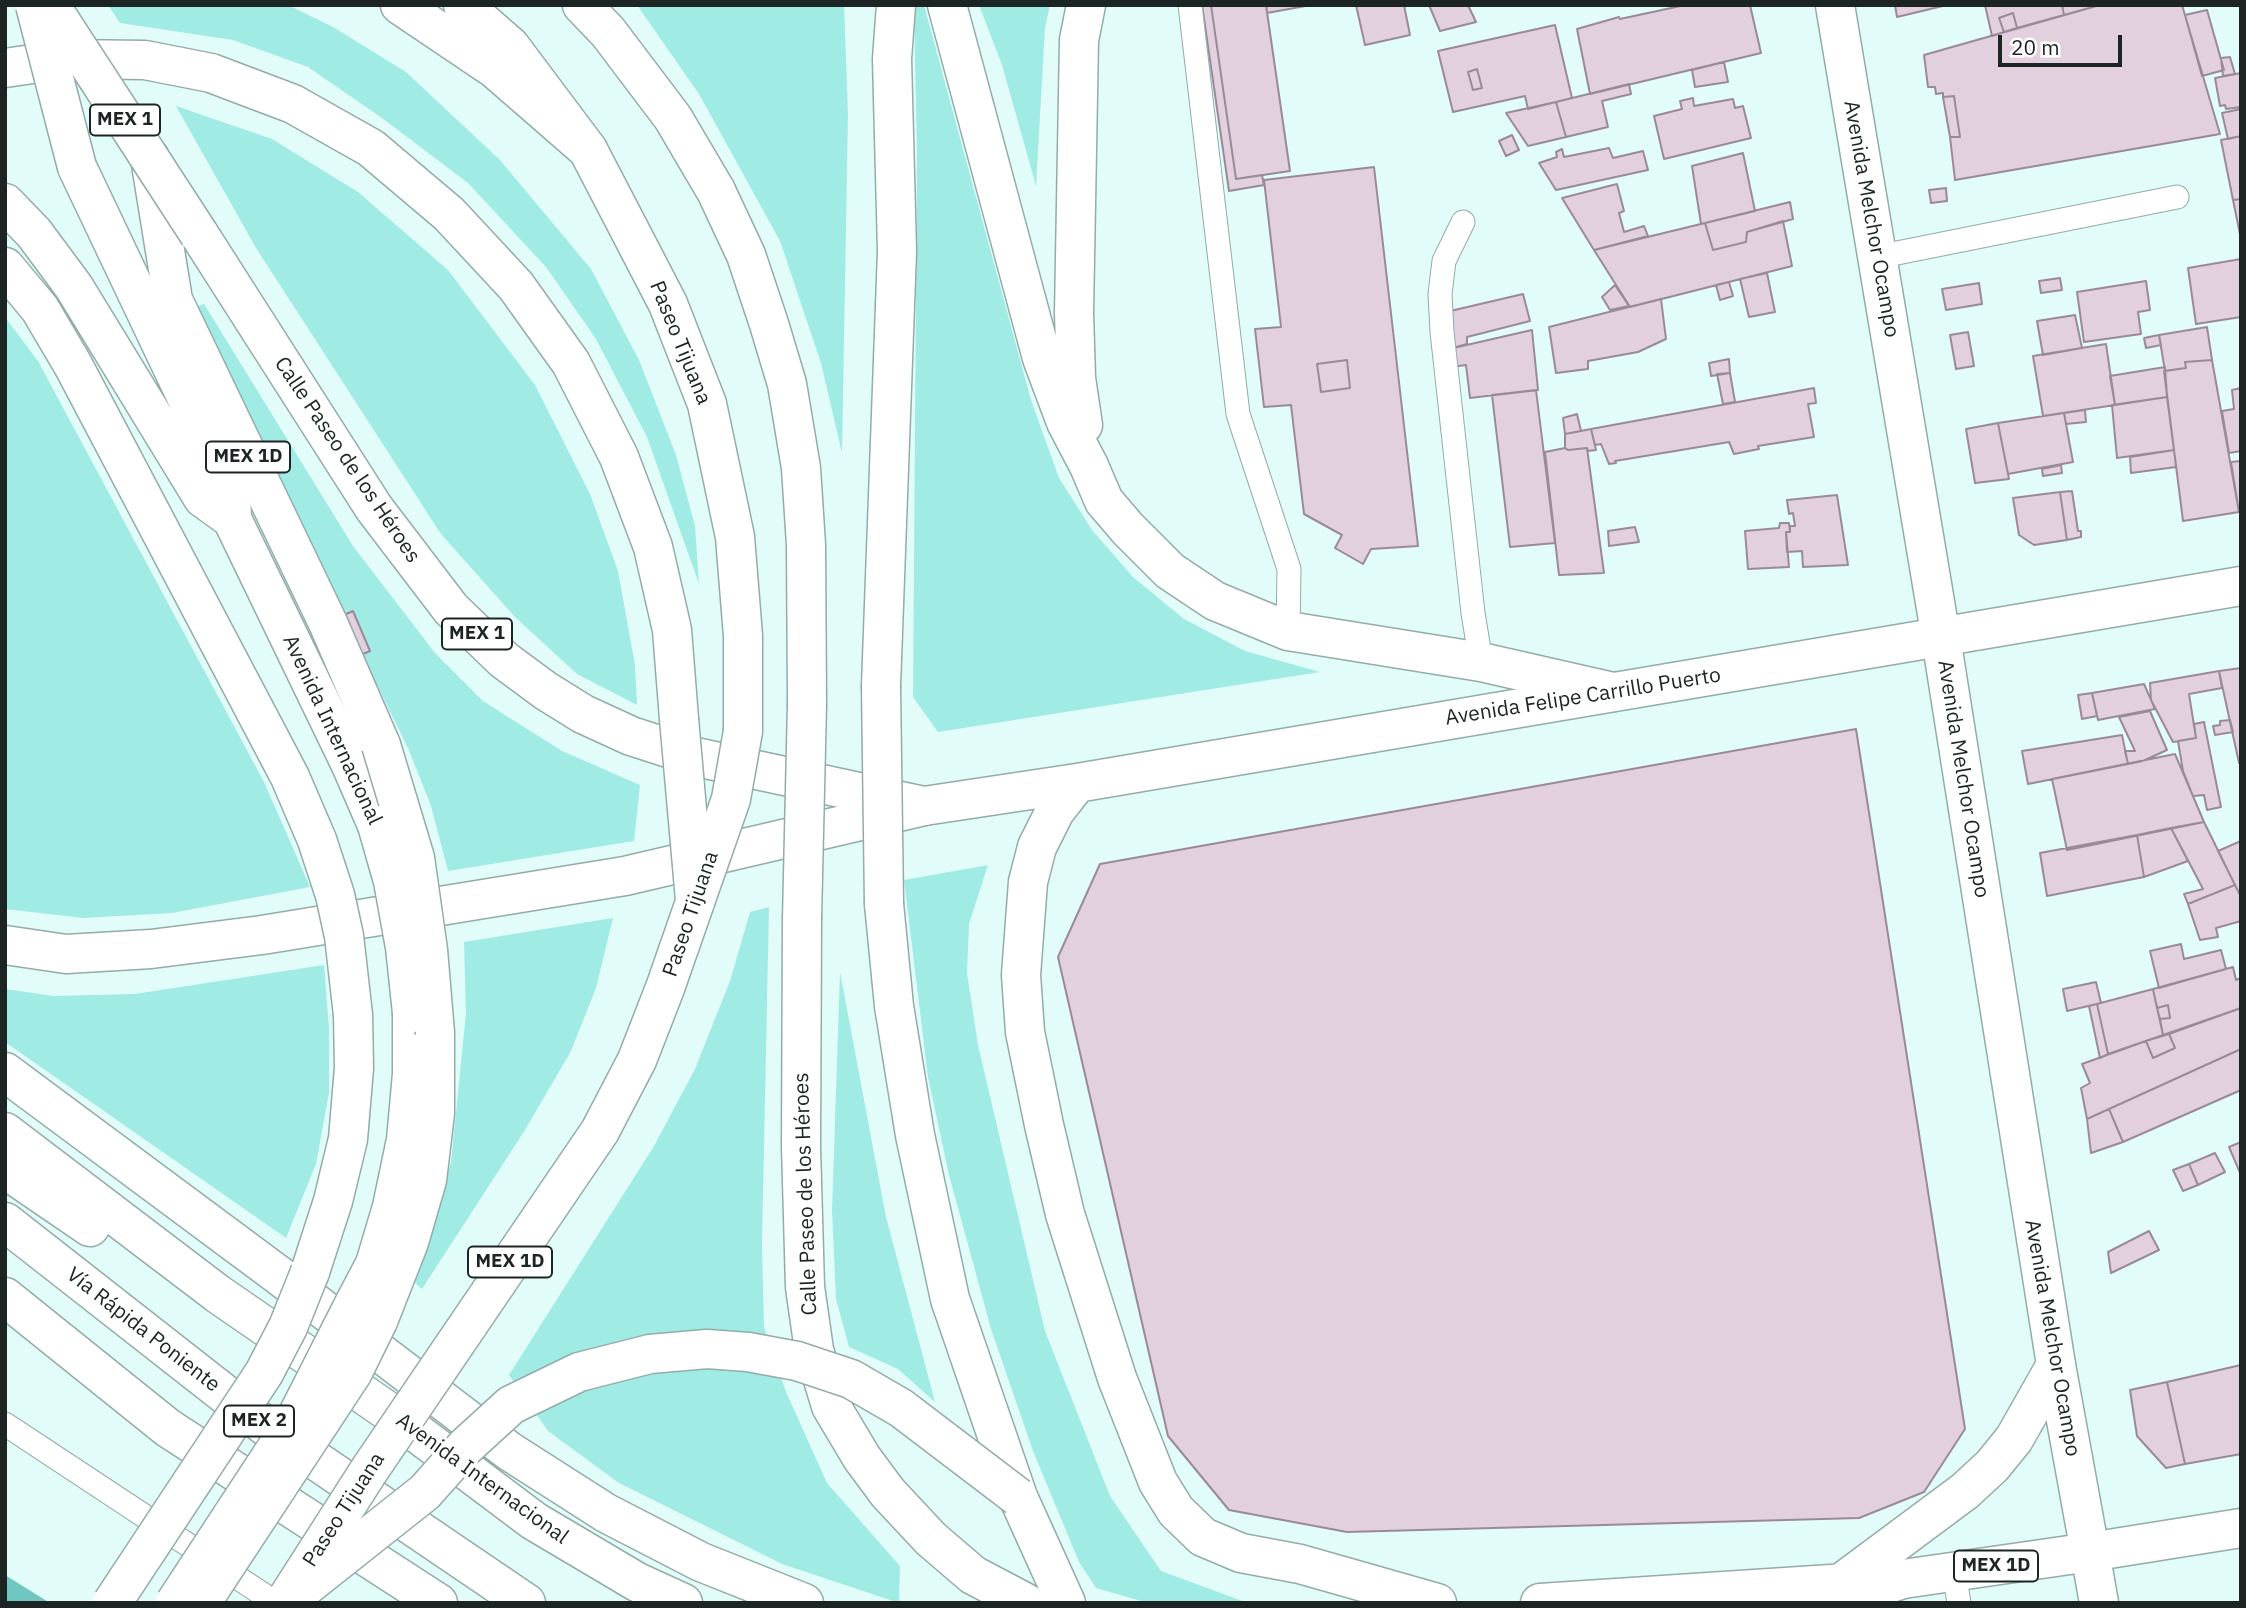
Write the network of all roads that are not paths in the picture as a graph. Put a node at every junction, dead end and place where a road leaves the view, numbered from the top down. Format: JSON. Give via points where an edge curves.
{"nodes":[{"id":1,"x":35,"y":5,"type":"edge"},
{"id":2,"x":50,"y":5,"type":"edge"},
{"id":3,"x":400,"y":5,"type":"edge"},
{"id":4,"x":463,"y":5,"type":"edge"},
{"id":5,"x":582,"y":5,"type":"edge"},
{"id":6,"x":896,"y":5,"type":"edge"},
{"id":7,"x":947,"y":5,"type":"edge"},
{"id":8,"x":1086,"y":5,"type":"edge"},
{"id":9,"x":1190,"y":5,"type":"edge"},
{"id":10,"x":1835,"y":5,"type":"edge"},
{"id":11,"x":5,"y":68,"type":"edge"},
{"id":12,"x":587,"y":150,"type":"junction"},
{"id":13,"x":150,"y":158,"type":"junction"},
{"id":14,"x":2176,"y":197,"type":"dead end"},
{"id":15,"x":5,"y":202,"type":"edge"},
{"id":16,"x":1462,"y":222,"type":"dead end"},
{"id":17,"x":1877,"y":257,"type":"junction"},
{"id":18,"x":5,"y":267,"type":"edge"},
{"id":19,"x":1089,"y":466,"type":"junction"},
{"id":20,"x":232,"y":519,"type":"junction"},
{"id":21,"x":2241,"y":586,"type":"edge"},
{"id":22,"x":1288,"y":631,"type":"junction"},
{"id":23,"x":1941,"y":639,"type":"junction"},
{"id":24,"x":1480,"y":662,"type":"junction"},
{"id":25,"x":1613,"y":692,"type":"junction"},
{"id":26,"x":1077,"y":783,"type":"junction"},
{"id":27,"x":924,"y":806,"type":"junction"},
{"id":28,"x":695,"y":900,"type":"junction"},
{"id":29,"x":5,"y":945,"type":"edge"},
{"id":30,"x":424,"y":1023,"type":"junction"},
{"id":31,"x":5,"y":1072,"type":"edge"},
{"id":32,"x":5,"y":1132,"type":"edge"},
{"id":33,"x":5,"y":1169,"type":"edge"},
{"id":34,"x":5,"y":1222,"type":"edge"},
{"id":35,"x":218,"y":1294,"type":"junction"},
{"id":36,"x":5,"y":1297,"type":"edge"},
{"id":37,"x":366,"y":1312,"type":"junction"},
{"id":38,"x":5,"y":1329,"type":"edge"},
{"id":39,"x":2056,"y":1365,"type":"junction"},
{"id":40,"x":5,"y":1424,"type":"edge"},
{"id":41,"x":168,"y":1428,"type":"junction"},
{"id":42,"x":1018,"y":1497,"type":"junction"},
{"id":43,"x":2241,"y":1528,"type":"edge"},
{"id":44,"x":2090,"y":1552,"type":"junction"},
{"id":45,"x":1957,"y":1587,"type":"edge"},
{"id":46,"x":1835,"y":1593,"type":"edge"},
{"id":47,"x":112,"y":1603,"type":"edge"},
{"id":48,"x":175,"y":1603,"type":"edge"},
{"id":49,"x":201,"y":1603,"type":"edge"},
{"id":50,"x":276,"y":1603,"type":"edge"},
{"id":51,"x":285,"y":1603,"type":"edge"},
{"id":52,"x":438,"y":1603,"type":"edge"},
{"id":53,"x":526,"y":1603,"type":"edge"},
{"id":54,"x":683,"y":1603,"type":"edge"},
{"id":55,"x":804,"y":1603,"type":"edge"},
{"id":56,"x":1026,"y":1603,"type":"edge"},
{"id":57,"x":1066,"y":1603,"type":"edge"},
{"id":58,"x":1437,"y":1603,"type":"edge"},
{"id":59,"x":1540,"y":1603,"type":"edge"},
{"id":60,"x":2099,"y":1603,"type":"edge"}],
"edges":[{"from":1,"to":20,"type":"main road","number":"MEX 1","bridge":true,"via":[[77,167],[230,491]]},
{"from":2,"to":13,"type":"main road","name":"Calle Paseo de los Héroes","number":"MEX 1","bridge":true},
{"from":3,"to":12,"type":"main road","number":"MEX 1D","via":[[495,69]]},
{"from":4,"to":12,"type":"main road","via":[[510,46]]},
{"from":5,"to":56,"type":"main road","name":"Calle Paseo de los Héroes","bridge":true,"via":[[665,107],[716,191],[746,255],[787,384],[801,468],[806,545],[800,1147],[804,1287],[814,1350],[831,1406],[888,1493],[972,1575]]},
{"from":6,"to":42,"type":"main road","bridge":true,"via":[[892,59],[897,251],[881,686],[884,904],[894,1006],[915,1135],[950,1299]]},
{"from":7,"to":19,"type":"main road","via":[[1042,358],[1066,422]]},
{"from":8,"to":19,"type":"main road","via":[[1079,40],[1074,313],[1076,378]]},
{"from":9,"to":22,"type":"lane","via":[[1238,414],[1289,569]]},
{"from":10,"to":17,"type":"main road","name":"Avenida Melchor Ocampo"},
{"from":11,"to":28,"type":"main road","bridge":true,"via":[[66,60],[145,60],[211,74],[293,104],[371,148],[449,214],[516,286],[571,363],[620,457],[656,559],[672,630]]},
{"from":12,"to":28,"type":"main road","name":"Paseo Tijuana","number":"MEX 1D","bridge":true,"via":[[668,304],[707,404],[735,537],[743,636],[743,730],[731,799]]},
{"from":13,"to":27,"type":"main road","name":"Calle Paseo de los Héroes","number":"MEX 1","bridge":true,"via":[[374,508],[451,609],[504,660],[574,709],[631,736],[696,757]]},
{"from":13,"to":30,"type":"main road","number":"MEX 1D","bridge":true,"via":[[173,300],[328,623],[380,745],[415,858],[428,950]]},
{"from":14,"to":17,"type":"lane"},
{"from":15,"to":20,"type":"main road","name":"Avenida Internacional","number":"MEX 1D","via":[[74,287],[202,498]]},
{"from":16,"to":24,"type":"lane","via":[[1444,261],[1440,294]]},
{"from":17,"to":23,"type":"main road","name":"Avenida Melchor Ocampo"},
{"from":18,"to":47,"type":"main road","bridge":true,"via":[[40,309],[73,365],[290,777],[335,895],[353,1015],[348,1139],[333,1201],[288,1327],[264,1373]]},
{"from":19,"to":22,"type":"main road","via":[[1104,501],[1170,572],[1215,601]]},
{"from":20,"to":30,"type":"main road","name":"Avenida Internacional","number":"MEX 1D","bridge":true,"via":[[377,825]]},
{"from":21,"to":23,"type":"main road","name":"Avenida Felipe Carrillo Puerto"},
{"from":22,"to":24,"type":"main road"},
{"from":23,"to":25,"type":"main road","name":"Avenida Felipe Carrillo Puerto"},
{"from":23,"to":39,"type":"main road","name":"Avenida Melchor Ocampo"},
{"from":24,"to":25,"type":"main road"},
{"from":25,"to":26,"type":"main road","name":"Avenida Felipe Carrillo Puerto"},
{"from":26,"to":27,"type":"main road","name":"Avenida Felipe Carrillo Puerto"},
{"from":26,"to":58,"type":"main road","via":[[1043,835],[1028,882],[1021,975],[1025,1032],[1065,1214],[1116,1378],[1158,1482],[1176,1511],[1203,1537],[1241,1553],[1300,1564]]},
{"from":27,"to":29,"type":"main road","name":"Avenida Felipe Carrillo Puerto","via":[[625,876],[262,935],[66,954]]},
{"from":28,"to":51,"type":"main road","name":"Paseo Tijuana","number":"MEX 1D","bridge":true,"via":[[637,1060],[600,1131],[370,1469]]},
{"from":30,"to":37,"type":"main road","name":"Avenida Internacional","number":"MEX 1D","via":[[393,1207]]},
{"from":31,"to":55,"type":"main road","via":[[509,1451],[606,1513],[690,1556]]},
{"from":32,"to":35,"type":"main road","name":"Avenida Internacional"},
{"from":33,"to":35,"type":"main road","via":[[138,1260]]},
{"from":34,"to":53,"type":"main road","name":"Vía Rápida Poniente","number":"MEX 2","via":[[268,1428]]},
{"from":35,"to":54,"type":"main road","name":"Avenida Internacional","via":[[389,1412],[534,1521],[637,1582]]},
{"from":36,"to":41,"type":"main road"},
{"from":37,"to":48,"type":"main road","name":"Avenida Internacional","number":"MEX 1D","bridge":true},
{"from":37,"to":49,"type":"main road","number":"MEX 1D","bridge":true,"via":[[353,1372]]},
{"from":38,"to":41,"type":"main road"},
{"from":39,"to":44,"type":"main road","name":"Avenida Melchor Ocampo"},
{"from":39,"to":46,"type":"main road","via":[[2014,1439],[1992,1466]]},
{"from":40,"to":50,"type":"lane"},
{"from":41,"to":52,"type":"main road"},
{"from":42,"to":51,"type":"main road","bridge":true,"via":[[901,1408],[850,1380],[797,1361],[748,1352],[708,1349],[650,1354],[579,1372],[511,1405],[425,1492]]},
{"from":42,"to":57,"type":"main road"},
{"from":43,"to":44,"type":"main road"},
{"from":44,"to":45,"type":"main road","number":"MEX 1D"},
{"from":44,"to":60,"type":"main road","name":"Avenida Melchor Ocampo"},
{"from":45,"to":46,"type":"main road","number":"MEX 1D","via":[[1903,1580]]},
{"from":46,"to":59,"type":"main road"}]}
